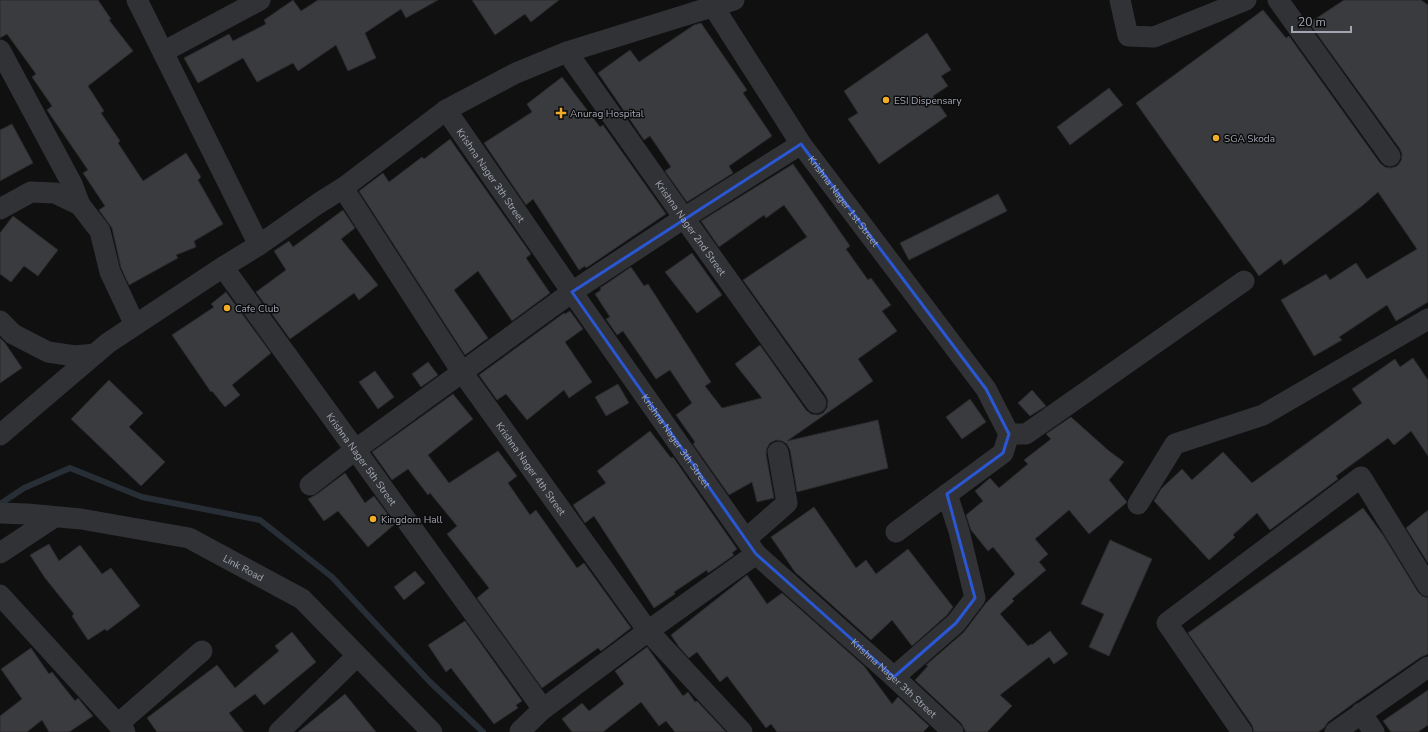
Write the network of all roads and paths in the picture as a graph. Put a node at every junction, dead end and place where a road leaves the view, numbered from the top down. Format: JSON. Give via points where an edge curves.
{"nodes":[{"id":1,"x":137,"y":0,"type":"edge"},
{"id":2,"x":260,"y":0,"type":"edge"},
{"id":3,"x":734,"y":0,"type":"edge"},
{"id":4,"x":1120,"y":0,"type":"edge"},
{"id":5,"x":1246,"y":0,"type":"edge"},
{"id":6,"x":1278,"y":0,"type":"edge"},
{"id":7,"x":713,"y":6,"type":"junction"},
{"id":8,"x":0,"y":50,"type":"edge"},
{"id":9,"x":163,"y":52,"type":"junction"},
{"id":10,"x":567,"y":52,"type":"junction"},
{"id":11,"x":446,"y":110,"type":"junction"},
{"id":12,"x":801,"y":144,"type":"junction"},
{"id":13,"x":1390,"y":156,"type":"dead end"},
{"id":14,"x":343,"y":188,"type":"junction"},
{"id":15,"x":80,"y":206,"type":"junction"},
{"id":16,"x":0,"y":209,"type":"edge"},
{"id":17,"x":684,"y":218,"type":"junction"},
{"id":18,"x":260,"y":245,"type":"junction"},
{"id":19,"x":223,"y":267,"type":"junction"},
{"id":20,"x":1244,"y":280,"type":"dead end"},
{"id":21,"x":572,"y":292,"type":"junction"},
{"id":22,"x":1428,"y":319,"type":"edge"},
{"id":23,"x":0,"y":321,"type":"edge"},
{"id":24,"x":135,"y":325,"type":"junction"},
{"id":25,"x":95,"y":354,"type":"junction"},
{"id":26,"x":462,"y":372,"type":"junction"},
{"id":27,"x":816,"y":403,"type":"dead end"},
{"id":28,"x":1009,"y":434,"type":"junction"},
{"id":29,"x":0,"y":435,"type":"edge"},
{"id":30,"x":355,"y":450,"type":"junction"},
{"id":31,"x":778,"y":452,"type":"dead end"},
{"id":32,"x":310,"y":485,"type":"dead end"},
{"id":33,"x":947,"y":494,"type":"junction"},
{"id":34,"x":1138,"y":504,"type":"dead end"},
{"id":35,"x":0,"y":513,"type":"edge"},
{"id":36,"x":53,"y":518,"type":"junction"},
{"id":37,"x":896,"y":532,"type":"dead end"},
{"id":38,"x":751,"y":546,"type":"junction"},
{"id":39,"x":0,"y":553,"type":"edge"},
{"id":40,"x":1428,"y":586,"type":"edge"},
{"id":41,"x":0,"y":595,"type":"edge"},
{"id":42,"x":648,"y":631,"type":"junction"},
{"id":43,"x":202,"y":651,"type":"dead end"},
{"id":44,"x":357,"y":656,"type":"junction"},
{"id":45,"x":1428,"y":667,"type":"edge"},
{"id":46,"x":894,"y":677,"type":"junction"},
{"id":47,"x":543,"y":710,"type":"junction"},
{"id":48,"x":1361,"y":713,"type":"junction"},
{"id":49,"x":121,"y":728,"type":"edge"},
{"id":50,"x":520,"y":731,"type":"edge"},
{"id":51,"x":280,"y":732,"type":"edge"},
{"id":52,"x":432,"y":732,"type":"edge"},
{"id":53,"x":742,"y":732,"type":"edge"},
{"id":54,"x":953,"y":732,"type":"edge"},
{"id":55,"x":1242,"y":732,"type":"edge"},
{"id":56,"x":1335,"y":732,"type":"edge"},
{"id":57,"x":1374,"y":732,"type":"edge"}],
"edges":[{"from":1,"to":9,"type":"street"},
{"from":2,"to":9,"type":"street"},
{"from":3,"to":7,"type":"street"},
{"from":4,"to":5,"type":"street","via":[[1128,36],[1154,37]]},
{"from":6,"to":13,"type":"street"},
{"from":7,"to":10,"type":"street"},
{"from":7,"to":12,"type":"street","name":"Krishna Nager 1st Street"},
{"from":8,"to":15,"type":"street","via":[[72,184]]},
{"from":9,"to":18,"type":"street"},
{"from":10,"to":11,"type":"street","via":[[516,73]]},
{"from":10,"to":17,"type":"street","name":"Krishna Nager 2nd Street"},
{"from":11,"to":14,"type":"street"},
{"from":11,"to":21,"type":"street","name":"Krishna Nager 3th Street"},
{"from":12,"to":17,"type":"street"},
{"from":12,"to":28,"type":"street","name":"Krishna Nager 1st Street","via":[[986,389]]},
{"from":14,"to":18,"type":"street"},
{"from":14,"to":26,"type":"street","name":"Krishna Nager 4th Street"},
{"from":15,"to":16,"type":"street","via":[[55,193],[31,192]]},
{"from":15,"to":24,"type":"street","via":[[100,231],[110,272]]},
{"from":17,"to":21,"type":"street"},
{"from":17,"to":27,"type":"street","name":"Krishna Nager 2nd Street"},
{"from":18,"to":19,"type":"street"},
{"from":19,"to":24,"type":"street"},
{"from":19,"to":30,"type":"street","name":"Krishna Nager 5th Street"},
{"from":20,"to":28,"type":"street","via":[[1026,434]]},
{"from":21,"to":26,"type":"street"},
{"from":21,"to":38,"type":"street","name":"Krishna Nager 3th Street"},
{"from":22,"to":34,"type":"street","via":[[1263,415],[1175,444]]},
{"from":23,"to":25,"type":"street","via":[[13,334],[48,352],[75,356]]},
{"from":24,"to":25,"type":"street"},
{"from":25,"to":29,"type":"street"},
{"from":26,"to":30,"type":"street"},
{"from":26,"to":42,"type":"street","name":"Krishna Nager 4th Street"},
{"from":28,"to":33,"type":"street","via":[[1003,453]]},
{"from":30,"to":32,"type":"street"},
{"from":30,"to":47,"type":"street","name":"Krishna Nager 5th Street"},
{"from":31,"to":38,"type":"street","via":[[787,503]]},
{"from":33,"to":37,"type":"street"},
{"from":33,"to":46,"type":"street","via":[[959,530],[974,598],[956,623]]},
{"from":35,"to":36,"type":"street","name":"Link Road"},
{"from":36,"to":39,"type":"street"},
{"from":36,"to":44,"type":"street","name":"Link Road","via":[[189,538],[302,599]]},
{"from":38,"to":42,"type":"street"},
{"from":38,"to":46,"type":"street","name":"Krishna Nager 3th Street"},
{"from":40,"to":55,"type":"street","via":[[1361,477],[1167,623]]},
{"from":41,"to":49,"type":"street"},
{"from":42,"to":47,"type":"street"},
{"from":42,"to":53,"type":"street","name":"Krishna Nager 4th Street"},
{"from":43,"to":49,"type":"street"},
{"from":44,"to":51,"type":"street"},
{"from":44,"to":52,"type":"street","name":"Link Road"},
{"from":45,"to":48,"type":"street"},
{"from":46,"to":54,"type":"street","name":"Krishna Nager 3th Street"},
{"from":47,"to":50,"type":"street"},
{"from":48,"to":56,"type":"street"},
{"from":48,"to":57,"type":"street"}]}
